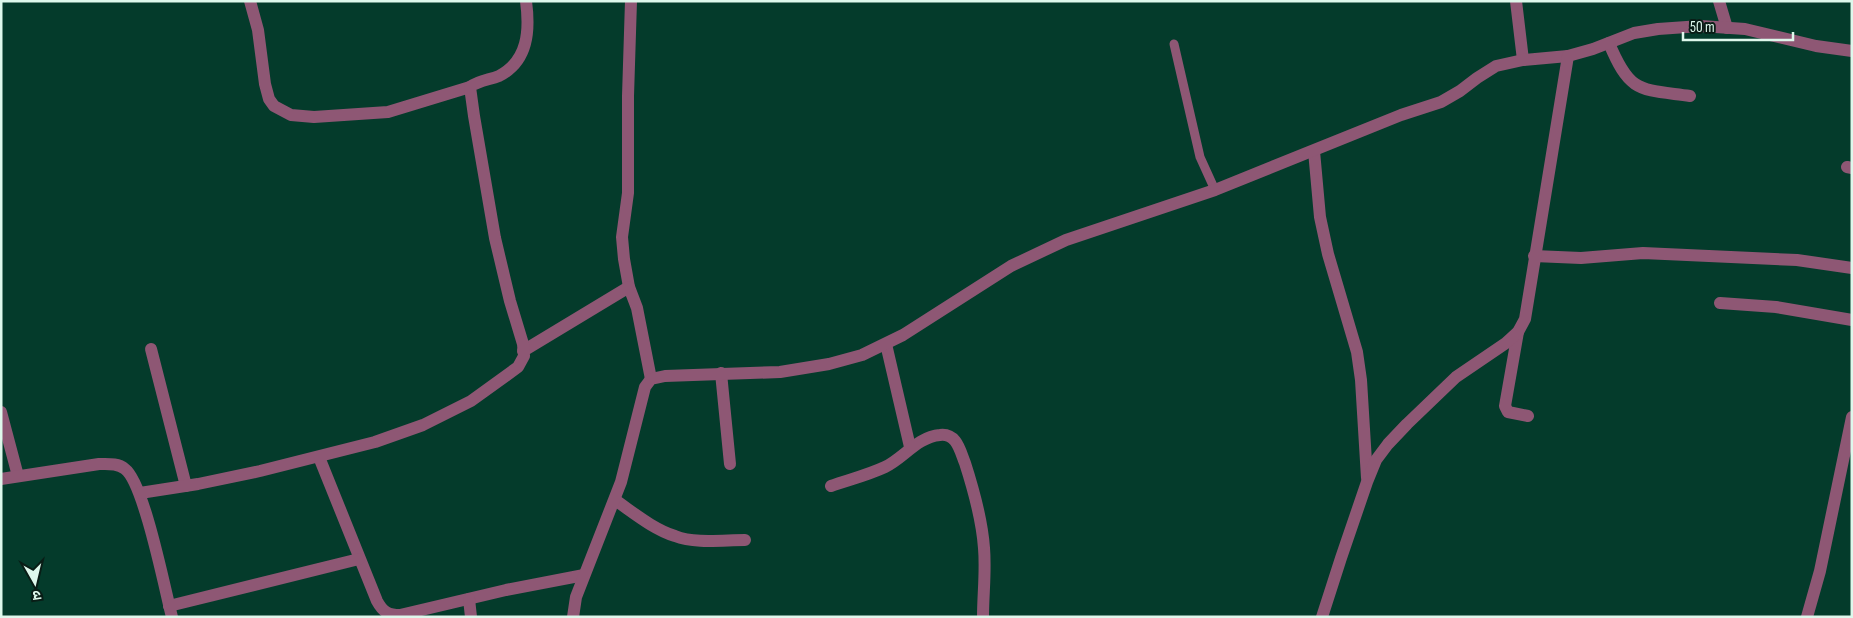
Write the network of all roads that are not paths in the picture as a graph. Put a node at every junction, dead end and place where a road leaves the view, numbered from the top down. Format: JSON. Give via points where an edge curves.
{"nodes":[{"id":1,"x":250,"y":1,"type":"edge"},
{"id":2,"x":526,"y":1,"type":"edge"},
{"id":3,"x":631,"y":1,"type":"edge"},
{"id":4,"x":1516,"y":1,"type":"edge"},
{"id":5,"x":1720,"y":1,"type":"edge"},
{"id":6,"x":1727,"y":28,"type":"junction"},
{"id":7,"x":1609,"y":43,"type":"junction"},
{"id":8,"x":1174,"y":44,"type":"dead end"},
{"id":9,"x":1852,"y":51,"type":"edge"},
{"id":10,"x":1568,"y":56,"type":"junction"},
{"id":11,"x":1523,"y":60,"type":"junction"},
{"id":12,"x":470,"y":88,"type":"junction"},
{"id":13,"x":1690,"y":96,"type":"dead end"},
{"id":14,"x":1314,"y":151,"type":"junction"},
{"id":15,"x":1215,"y":190,"type":"junction"},
{"id":16,"x":1534,"y":256,"type":"junction"},
{"id":17,"x":1852,"y":268,"type":"edge"},
{"id":18,"x":629,"y":287,"type":"junction"},
{"id":19,"x":1720,"y":302,"type":"dead end"},
{"id":20,"x":1852,"y":320,"type":"edge"},
{"id":21,"x":1518,"y":332,"type":"junction"},
{"id":22,"x":886,"y":344,"type":"junction"},
{"id":23,"x":151,"y":349,"type":"dead end"},
{"id":24,"x":524,"y":351,"type":"junction"},
{"id":25,"x":721,"y":373,"type":"junction"},
{"id":26,"x":651,"y":379,"type":"junction"},
{"id":27,"x":1,"y":412,"type":"edge"},
{"id":28,"x":1528,"y":416,"type":"dead end"},
{"id":29,"x":1852,"y":417,"type":"edge"},
{"id":30,"x":910,"y":447,"type":"junction"},
{"id":31,"x":319,"y":457,"type":"junction"},
{"id":32,"x":730,"y":464,"type":"dead end"},
{"id":33,"x":18,"y":476,"type":"junction"},
{"id":34,"x":1,"y":479,"type":"edge"},
{"id":35,"x":1367,"y":482,"type":"junction"},
{"id":36,"x":186,"y":486,"type":"junction"},
{"id":37,"x":831,"y":486,"type":"dead end"},
{"id":38,"x":140,"y":493,"type":"junction"},
{"id":39,"x":614,"y":500,"type":"junction"},
{"id":40,"x":744,"y":540,"type":"dead end"},
{"id":41,"x":359,"y":559,"type":"junction"},
{"id":42,"x":584,"y":575,"type":"junction"},
{"id":43,"x":469,"y":600,"type":"junction"},
{"id":44,"x":171,"y":611,"type":"edge"},
{"id":45,"x":390,"y":616,"type":"edge"},
{"id":46,"x":471,"y":617,"type":"edge"},
{"id":47,"x":573,"y":617,"type":"edge"},
{"id":48,"x":983,"y":617,"type":"edge"},
{"id":49,"x":1322,"y":617,"type":"edge"},
{"id":50,"x":1807,"y":617,"type":"edge"}],
"edges":[{"from":1,"to":12,"type":"street","via":[[269,99],[274,106],[292,116],[388,112]]},
{"from":2,"to":12,"type":"street","via":[[529,23],[527,42],[520,58],[509,70]]},
{"from":3,"to":18,"type":"street","via":[[628,193],[622,237]]},
{"from":4,"to":11,"type":"street"},
{"from":5,"to":6,"type":"street"},
{"from":6,"to":7,"type":"street","via":[[1658,29],[1634,33]]},
{"from":6,"to":9,"type":"street"},
{"from":7,"to":10,"type":"street"},
{"from":7,"to":13,"type":"street","via":[[1618,65],[1635,86]]},
{"from":8,"to":15,"type":"lane","via":[[1200,157]]},
{"from":10,"to":11,"type":"street"},
{"from":10,"to":16,"type":"street"},
{"from":11,"to":14,"type":"street","via":[[1496,66],[1441,102]]},
{"from":12,"to":24,"type":"street","via":[[495,238]]},
{"from":14,"to":15,"type":"street"},
{"from":14,"to":35,"type":"street","via":[[1320,217],[1357,352]]},
{"from":15,"to":22,"type":"street","via":[[1066,240],[1011,266]]},
{"from":16,"to":17,"type":"street","via":[[1581,258],[1643,252],[1797,260]]},
{"from":16,"to":21,"type":"street","via":[[1524,319]]},
{"from":18,"to":24,"type":"street"},
{"from":18,"to":26,"type":"street","via":[[637,308]]},
{"from":19,"to":20,"type":"street","via":[[1776,307]]},
{"from":21,"to":28,"type":"street","via":[[1505,406],[1508,412]]},
{"from":21,"to":35,"type":"street","via":[[1456,377],[1407,424],[1376,460]]},
{"from":22,"to":25,"type":"street","via":[[829,364],[780,372]]},
{"from":22,"to":30,"type":"street"},
{"from":23,"to":36,"type":"street"},
{"from":24,"to":31,"type":"street","via":[[518,367],[471,401],[375,442]]},
{"from":25,"to":26,"type":"street"},
{"from":25,"to":32,"type":"street"},
{"from":26,"to":39,"type":"street","via":[[645,388]]},
{"from":27,"to":33,"type":"street"},
{"from":29,"to":50,"type":"street"},
{"from":30,"to":37,"type":"street","via":[[885,467]]},
{"from":30,"to":48,"type":"street","via":[[947,435],[959,447],[980,515],[984,550]]},
{"from":31,"to":36,"type":"street"},
{"from":31,"to":41,"type":"street"},
{"from":33,"to":34,"type":"street"},
{"from":33,"to":38,"type":"street","via":[[115,464],[126,469]]},
{"from":35,"to":49,"type":"street"},
{"from":36,"to":38,"type":"street"},
{"from":38,"to":44,"type":"street"},
{"from":39,"to":40,"type":"street","via":[[676,537]]},
{"from":39,"to":42,"type":"street"},
{"from":41,"to":44,"type":"street"},
{"from":41,"to":45,"type":"street","via":[[377,601]]},
{"from":42,"to":43,"type":"street"},
{"from":42,"to":47,"type":"street"},
{"from":43,"to":45,"type":"street"},
{"from":43,"to":46,"type":"street"}]}
